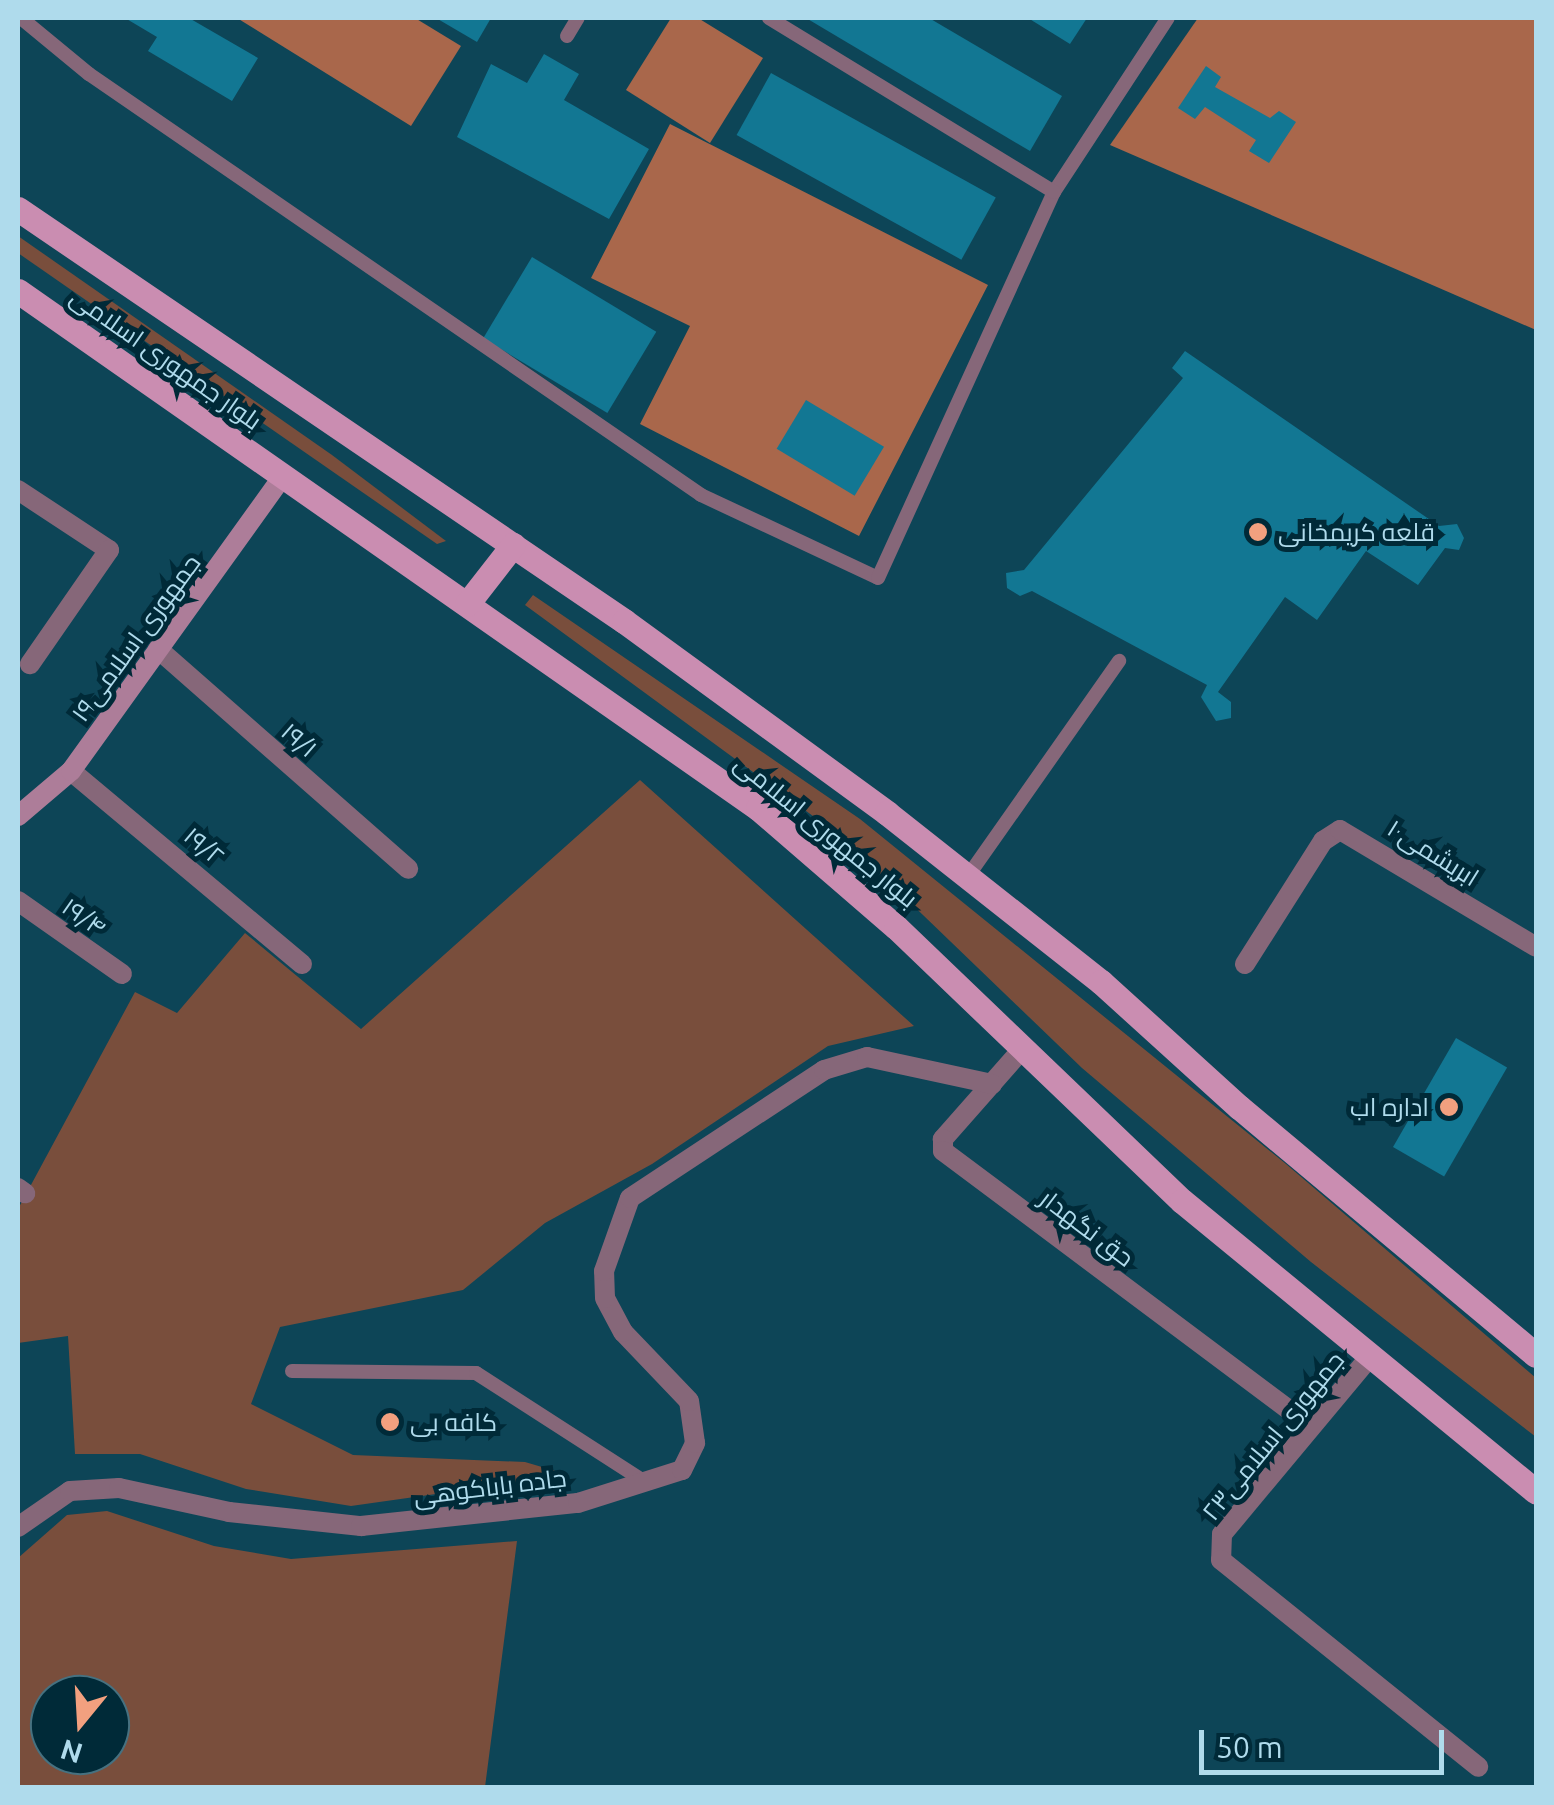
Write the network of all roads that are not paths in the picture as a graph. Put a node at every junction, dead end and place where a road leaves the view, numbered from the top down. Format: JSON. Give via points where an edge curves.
{"nodes":[{"id":1,"x":21,"y":18,"type":"edge"},
{"id":2,"x":578,"y":18,"type":"edge"},
{"id":3,"x":768,"y":18,"type":"edge"},
{"id":4,"x":1168,"y":18,"type":"edge"},
{"id":5,"x":567,"y":36,"type":"dead end"},
{"id":6,"x":1054,"y":192,"type":"junction"},
{"id":7,"x":18,"y":209,"type":"edge"},
{"id":8,"x":18,"y":291,"type":"edge"},
{"id":9,"x":282,"y":478,"type":"junction"},
{"id":10,"x":18,"y":490,"type":"edge"},
{"id":11,"x":513,"y":546,"type":"junction"},
{"id":12,"x":467,"y":604,"type":"junction"},
{"id":13,"x":158,"y":649,"type":"junction"},
{"id":14,"x":1118,"y":661,"type":"dead end"},
{"id":15,"x":30,"y":664,"type":"dead end"},
{"id":16,"x":70,"y":770,"type":"junction"},
{"id":17,"x":18,"y":815,"type":"edge"},
{"id":18,"x":408,"y":869,"type":"dead end"},
{"id":19,"x":968,"y":876,"type":"junction"},
{"id":20,"x":18,"y":902,"type":"edge"},
{"id":21,"x":1536,"y":948,"type":"edge"},
{"id":22,"x":302,"y":964,"type":"dead end"},
{"id":23,"x":1245,"y":964,"type":"dead end"},
{"id":24,"x":122,"y":974,"type":"dead end"},
{"id":25,"x":1024,"y":1047,"type":"junction"},
{"id":26,"x":992,"y":1084,"type":"junction"},
{"id":27,"x":1536,"y":1354,"type":"edge"},
{"id":28,"x":1368,"y":1359,"type":"junction"},
{"id":29,"x":292,"y":1371,"type":"dead end"},
{"id":30,"x":1310,"y":1426,"type":"junction"},
{"id":31,"x":645,"y":1482,"type":"junction"},
{"id":32,"x":1536,"y":1492,"type":"edge"},
{"id":33,"x":18,"y":1527,"type":"edge"},
{"id":34,"x":1478,"y":1767,"type":"dead end"}],
"edges":[{"from":1,"to":6,"type":"lane","via":[[89,74],[700,495],[878,578]]},
{"from":2,"to":5,"type":"lane"},
{"from":3,"to":6,"type":"lane"},
{"from":4,"to":6,"type":"lane"},
{"from":7,"to":11,"type":"main road","name":"بلوار جمهوری اسلامی"},
{"from":8,"to":9,"type":"main road","name":"بلوار جمهوری اسلامی"},
{"from":9,"to":12,"type":"main road","name":"بلوار جمهوری اسلامی"},
{"from":9,"to":13,"type":"street","name":"جمهوری اسلامی۱۹"},
{"from":10,"to":15,"type":"street","via":[[109,550]]},
{"from":11,"to":12,"type":"main road"},
{"from":11,"to":19,"type":"main road","name":"بلوار جمهوری اسلامی"},
{"from":12,"to":25,"type":"main road","name":"بلوار جمهوری اسلامی","via":[[758,808]]},
{"from":13,"to":16,"type":"street","name":"جمهوری اسلامی۱۹"},
{"from":13,"to":18,"type":"street","name":"۱۹/۱"},
{"from":14,"to":19,"type":"lane"},
{"from":16,"to":17,"type":"street","name":"جمهوری اسلامی۱۹"},
{"from":16,"to":22,"type":"street","name":"۱۹/۲"},
{"from":19,"to":27,"type":"main road","name":"بلوار جمهوری اسلامی"},
{"from":20,"to":24,"type":"street","name":"۱۹/۴"},
{"from":21,"to":23,"type":"street","name":"ابریشمی۱۰","via":[[1340,830],[1323,841]]},
{"from":25,"to":26,"type":"street","name":"حق نگهدار"},
{"from":25,"to":28,"type":"main road","name":"بلوار جمهوری اسلامی","via":[[1182,1200]]},
{"from":26,"to":30,"type":"street","name":"حق نگهدار","via":[[943,1138],[943,1151]]},
{"from":26,"to":31,"type":"street","name":"جاده باباکوهی","via":[[867,1056],[824,1070],[630,1198],[604,1271],[605,1298],[622,1332],[689,1400],[695,1443],[682,1470]]},
{"from":28,"to":30,"type":"street","name":"جمهوری اسلامی۲۳"},
{"from":28,"to":32,"type":"main road","name":"بلوار جمهوری اسلامی"},
{"from":29,"to":31,"type":"lane","via":[[476,1373]]},
{"from":30,"to":34,"type":"street","name":"جمهوری اسلامی۲۳","via":[[1217,1546],[1221,1560]]},
{"from":31,"to":33,"type":"street","name":"جاده باباکوهی","via":[[578,1503],[360,1526],[229,1512],[119,1488],[70,1491]]}]}
